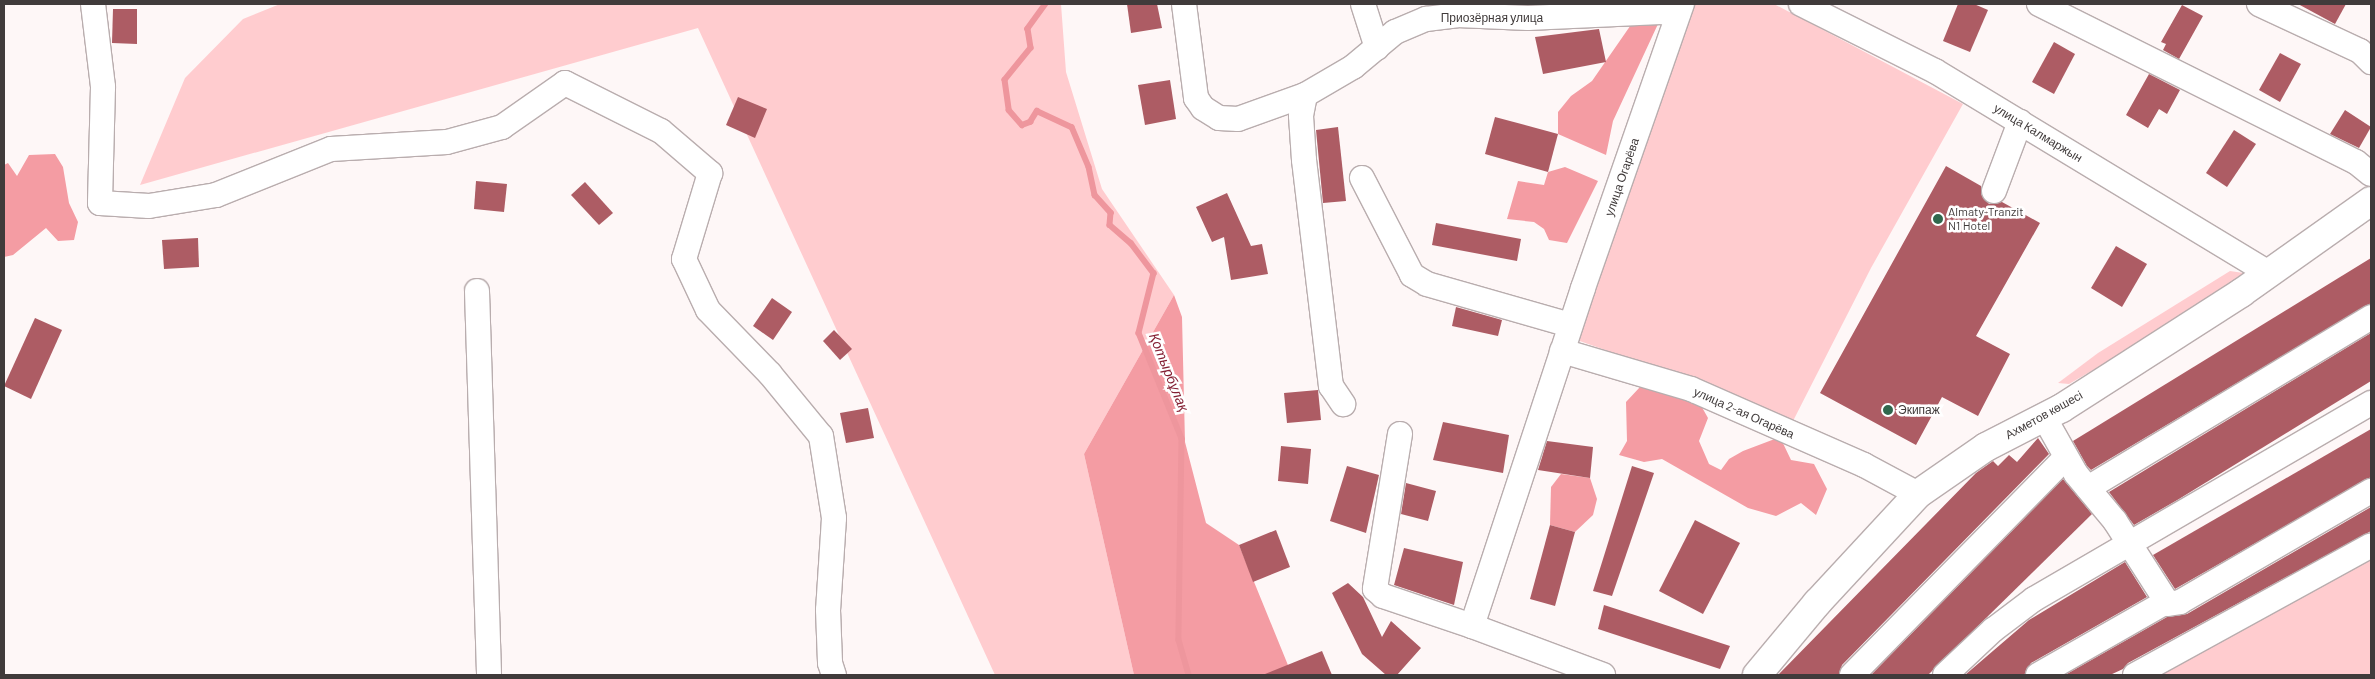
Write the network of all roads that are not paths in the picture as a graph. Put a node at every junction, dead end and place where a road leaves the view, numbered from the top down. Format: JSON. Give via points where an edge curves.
{"nodes":[{"id":1,"x":93,"y":4,"type":"edge"},
{"id":2,"x":1184,"y":4,"type":"edge"},
{"id":3,"x":1363,"y":4,"type":"edge"},
{"id":4,"x":1801,"y":4,"type":"edge"},
{"id":5,"x":2039,"y":4,"type":"edge"},
{"id":6,"x":2259,"y":4,"type":"edge"},
{"id":7,"x":1680,"y":9,"type":"edge"},
{"id":8,"x":2280,"y":9,"type":"edge"},
{"id":9,"x":1377,"y":48,"type":"junction"},
{"id":10,"x":2371,"y":62,"type":"edge"},
{"id":11,"x":1305,"y":94,"type":"junction"},
{"id":12,"x":2020,"y":122,"type":"junction"},
{"id":13,"x":2371,"y":174,"type":"edge"},
{"id":14,"x":1362,"y":178,"type":"dead end"},
{"id":15,"x":1994,"y":191,"type":"dead end"},
{"id":16,"x":2371,"y":201,"type":"edge"},
{"id":17,"x":2270,"y":274,"type":"junction"},
{"id":18,"x":477,"y":291,"type":"dead end"},
{"id":19,"x":2371,"y":317,"type":"edge"},
{"id":20,"x":1570,"y":325,"type":"junction"},
{"id":21,"x":1562,"y":351,"type":"junction"},
{"id":22,"x":2371,"y":403,"type":"edge"},
{"id":23,"x":1343,"y":404,"type":"dead end"},
{"id":24,"x":2044,"y":417,"type":"junction"},
{"id":25,"x":1400,"y":434,"type":"dead end"},
{"id":26,"x":2066,"y":456,"type":"junction"},
{"id":27,"x":2088,"y":488,"type":"junction"},
{"id":28,"x":2371,"y":491,"type":"edge"},
{"id":29,"x":1918,"y":494,"type":"junction"},
{"id":30,"x":2130,"y":544,"type":"junction"},
{"id":31,"x":2371,"y":545,"type":"edge"},
{"id":32,"x":2166,"y":602,"type":"junction"},
{"id":33,"x":1472,"y":626,"type":"junction"},
{"id":34,"x":489,"y":675,"type":"edge"},
{"id":35,"x":834,"y":675,"type":"edge"},
{"id":36,"x":1603,"y":675,"type":"edge"},
{"id":37,"x":1757,"y":675,"type":"edge"},
{"id":38,"x":1852,"y":675,"type":"edge"},
{"id":39,"x":1946,"y":675,"type":"edge"},
{"id":40,"x":2038,"y":675,"type":"edge"},
{"id":41,"x":2135,"y":675,"type":"edge"}],
"edges":[{"from":1,"to":35,"type":"street","via":[[102,87],[100,203],[148,206],[216,195],[331,149],[447,142],[502,127],[565,83],[662,131],[710,173],[684,259],[708,310],[770,374],[821,436],[834,518],[828,610],[830,663]]},
{"from":2,"to":11,"type":"street","name":"Приозёрная улица","via":[[1196,98],[1203,108],[1219,118],[1238,119]]},
{"from":3,"to":9,"type":"street"},
{"from":4,"to":12,"type":"street","name":"улица Калмаржын","via":[[1934,71]]},
{"from":5,"to":13,"type":"street","via":[[2356,162]]},
{"from":6,"to":8,"type":"street"},
{"from":7,"to":9,"type":"street","name":"Приозёрная улица","via":[[1528,18],[1457,15],[1434,18],[1395,32]]},
{"from":7,"to":20,"type":"street","name":"улица Огарёва"},
{"from":8,"to":10,"type":"street","via":[[2360,52]]},
{"from":9,"to":11,"type":"street","name":"Приозёрная улица","via":[[1353,68]]},
{"from":11,"to":23,"type":"street","via":[[1301,116],[1304,160],[1331,386]]},
{"from":12,"to":15,"type":"street"},
{"from":12,"to":17,"type":"street","name":"улица Калмаржын"},
{"from":14,"to":20,"type":"street","via":[[1412,276],[1427,284]]},
{"from":16,"to":17,"type":"main road","name":"Ахметов көшесі"},
{"from":17,"to":24,"type":"main road","name":"Ахметов көшесі"},
{"from":18,"to":34,"type":"street"},
{"from":19,"to":27,"type":"street"},
{"from":20,"to":21,"type":"street","name":"улица Огарёва"},
{"from":21,"to":29,"type":"street","name":"улица 2-ая Огарёва","via":[[1691,389],[1864,465]]},
{"from":21,"to":33,"type":"street","name":"улица Огарёва"},
{"from":22,"to":30,"type":"street"},
{"from":24,"to":26,"type":"street"},
{"from":24,"to":29,"type":"main road","name":"Ахметов көшесі","via":[[1986,447]]},
{"from":25,"to":33,"type":"street","via":[[1375,589],[1383,596]]},
{"from":26,"to":27,"type":"street"},
{"from":26,"to":38,"type":"street"},
{"from":27,"to":30,"type":"street"},
{"from":28,"to":32,"type":"street","via":[[2180,602]]},
{"from":29,"to":37,"type":"main road","name":"Ахметов көшесі","via":[[1817,603]]},
{"from":30,"to":32,"type":"street"},
{"from":30,"to":39,"type":"street","via":[[2020,609]]},
{"from":31,"to":41,"type":"street"},
{"from":32,"to":40,"type":"street"},
{"from":33,"to":36,"type":"street"}]}
